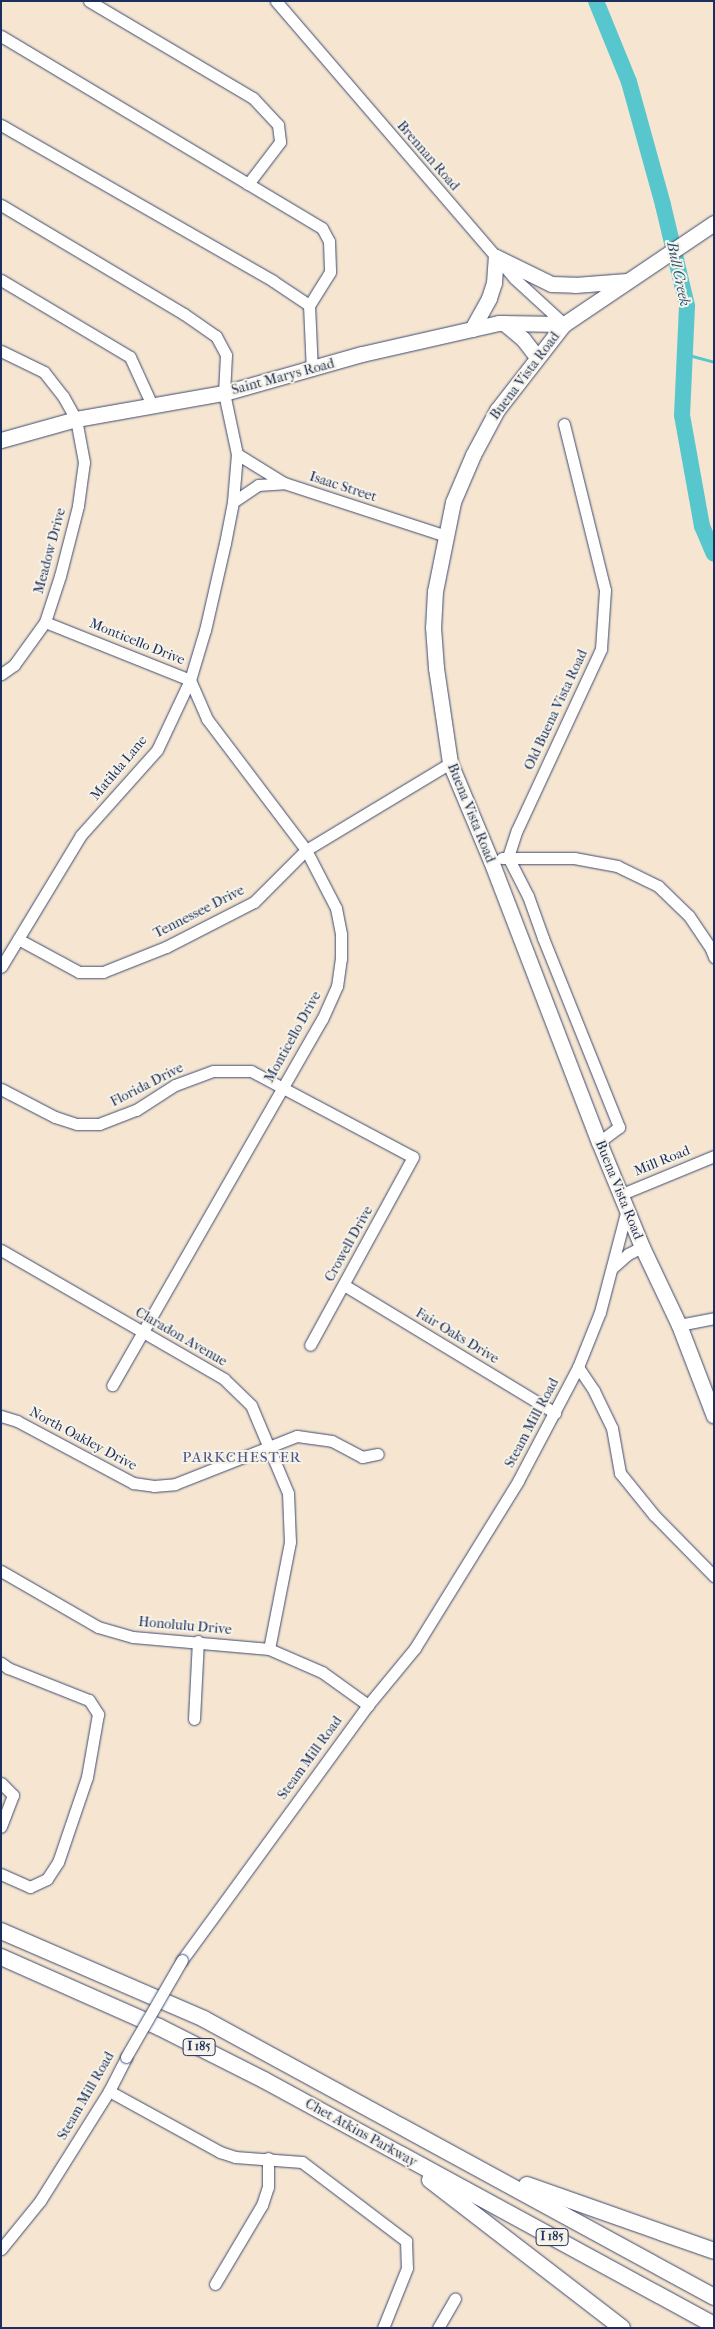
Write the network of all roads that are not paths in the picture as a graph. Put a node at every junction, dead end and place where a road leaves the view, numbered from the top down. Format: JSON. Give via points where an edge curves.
{"nodes":[{"id":1,"x":89,"y":1,"type":"edge"},
{"id":2,"x":276,"y":1,"type":"edge"},
{"id":3,"x":1,"y":36,"type":"edge"},
{"id":4,"x":1,"y":125,"type":"edge"},
{"id":5,"x":248,"y":184,"type":"junction"},
{"id":6,"x":1,"y":205,"type":"edge"},
{"id":7,"x":714,"y":223,"type":"edge"},
{"id":8,"x":496,"y":258,"type":"junction"},
{"id":9,"x":1,"y":280,"type":"edge"},
{"id":10,"x":629,"y":281,"type":"junction"},
{"id":11,"x":309,"y":306,"type":"junction"},
{"id":12,"x":504,"y":323,"type":"junction"},
{"id":13,"x":564,"y":324,"type":"junction"},
{"id":14,"x":472,"y":329,"type":"junction"},
{"id":15,"x":1,"y":351,"type":"edge"},
{"id":16,"x":537,"y":357,"type":"junction"},
{"id":17,"x":312,"y":370,"type":"junction"},
{"id":18,"x":224,"y":392,"type":"junction"},
{"id":19,"x":152,"y":405,"type":"junction"},
{"id":20,"x":76,"y":419,"type":"junction"},
{"id":21,"x":564,"y":424,"type":"dead end"},
{"id":22,"x":1,"y":440,"type":"edge"},
{"id":23,"x":237,"y":454,"type":"junction"},
{"id":24,"x":284,"y":483,"type":"junction"},
{"id":25,"x":233,"y":502,"type":"junction"},
{"id":26,"x":446,"y":536,"type":"junction"},
{"id":27,"x":45,"y":622,"type":"junction"},
{"id":28,"x":1,"y":674,"type":"edge"},
{"id":29,"x":190,"y":680,"type":"junction"},
{"id":30,"x":450,"y":763,"type":"junction"},
{"id":31,"x":306,"y":850,"type":"junction"},
{"id":32,"x":508,"y":857,"type":"junction"},
{"id":33,"x":491,"y":861,"type":"junction"},
{"id":34,"x":18,"y":939,"type":"junction"},
{"id":35,"x":714,"y":958,"type":"edge"},
{"id":36,"x":1,"y":967,"type":"edge"},
{"id":37,"x":283,"y":1086,"type":"junction"},
{"id":38,"x":1,"y":1089,"type":"edge"},
{"id":39,"x":599,"y":1142,"type":"junction"},
{"id":40,"x":714,"y":1156,"type":"edge"},
{"id":41,"x":413,"y":1157,"type":"joint"},
{"id":42,"x":625,"y":1201,"type":"junction"},
{"id":43,"x":642,"y":1247,"type":"junction"},
{"id":44,"x":1,"y":1250,"type":"edge"},
{"id":45,"x":612,"y":1268,"type":"junction"},
{"id":46,"x":344,"y":1285,"type":"junction"},
{"id":47,"x":714,"y":1318,"type":"edge"},
{"id":48,"x":679,"y":1325,"type":"junction"},
{"id":49,"x":143,"y":1331,"type":"junction"},
{"id":50,"x":310,"y":1345,"type":"dead end"},
{"id":51,"x":578,"y":1367,"type":"junction"},
{"id":52,"x":112,"y":1385,"type":"dead end"},
{"id":53,"x":555,"y":1413,"type":"junction"},
{"id":54,"x":1,"y":1416,"type":"edge"},
{"id":55,"x":714,"y":1416,"type":"edge"},
{"id":56,"x":270,"y":1447,"type":"junction"},
{"id":57,"x":378,"y":1454,"type":"dead end"},
{"id":58,"x":1,"y":1572,"type":"edge"},
{"id":59,"x":714,"y":1576,"type":"edge"},
{"id":60,"x":198,"y":1641,"type":"junction"},
{"id":61,"x":269,"y":1649,"type":"junction"},
{"id":62,"x":1,"y":1664,"type":"edge"},
{"id":63,"x":368,"y":1705,"type":"junction"},
{"id":64,"x":194,"y":1719,"type":"dead end"},
{"id":65,"x":1,"y":1784,"type":"edge"},
{"id":66,"x":1,"y":1827,"type":"edge"},
{"id":67,"x":1,"y":1874,"type":"edge"},
{"id":68,"x":1,"y":1931,"type":"edge"},
{"id":69,"x":1,"y":1957,"type":"edge"},
{"id":70,"x":109,"y":2091,"type":"junction"},
{"id":71,"x":388,"y":2118,"type":"junction"},
{"id":72,"x":390,"y":2150,"type":"junction"},
{"id":73,"x":268,"y":2158,"type":"junction"},
{"id":74,"x":1,"y":2249,"type":"edge"},
{"id":75,"x":714,"y":2250,"type":"edge"},
{"id":76,"x":214,"y":2284,"type":"dead end"},
{"id":77,"x":714,"y":2298,"type":"edge"},
{"id":78,"x":455,"y":2299,"type":"dead end"},
{"id":79,"x":714,"y":2325,"type":"edge"},
{"id":80,"x":383,"y":2328,"type":"edge"},
{"id":81,"x":438,"y":2328,"type":"edge"},
{"id":82,"x":622,"y":2328,"type":"edge"}],
"edges":[{"from":1,"to":5,"type":"street","via":[[253,98],[278,125],[280,142]]},
{"from":2,"to":8,"type":"street","name":"Brennan Road"},
{"from":3,"to":5,"type":"street"},
{"from":4,"to":11,"type":"street","via":[[273,281]]},
{"from":5,"to":11,"type":"street","via":[[322,228],[329,241],[330,272]]},
{"from":6,"to":18,"type":"street","name":"Matilda Lane","via":[[216,336],[226,355]]},
{"from":7,"to":10,"type":"main road","name":"Buena Vista Road"},
{"from":8,"to":10,"type":"main road","via":[[551,284]]},
{"from":8,"to":13,"type":"street","name":"Brennan Road"},
{"from":8,"to":14,"type":"main road","via":[[489,298]]},
{"from":9,"to":19,"type":"street","via":[[130,357]]},
{"from":10,"to":13,"type":"main road","name":"Buena Vista Road"},
{"from":11,"to":17,"type":"street"},
{"from":12,"to":13,"type":"main road","name":"Saint Marys Road"},
{"from":12,"to":14,"type":"main road","name":"Saint Marys Road"},
{"from":12,"to":16,"type":"main road"},
{"from":13,"to":16,"type":"main road","name":"Buena Vista Road"},
{"from":14,"to":17,"type":"main road","name":"Saint Marys Road","via":[[362,354]]},
{"from":15,"to":20,"type":"street","name":"Meadow Drive","via":[[44,372]]},
{"from":16,"to":26,"type":"main road","name":"Buena Vista Road","via":[[497,410],[473,455],[453,502]]},
{"from":17,"to":18,"type":"main road","name":"Saint Marys Road"},
{"from":18,"to":19,"type":"main road","name":"Saint Marys Road"},
{"from":18,"to":23,"type":"street","name":"Matilda Lane"},
{"from":19,"to":20,"type":"main road","name":"Saint Marys Road"},
{"from":20,"to":22,"type":"main road","name":"Saint Marys Road"},
{"from":20,"to":27,"type":"street","name":"Meadow Drive","via":[[84,462],[78,506]]},
{"from":21,"to":32,"type":"street","name":"Old Buena Vista Road","via":[[605,590],[600,650],[517,830]]},
{"from":23,"to":24,"type":"street"},
{"from":23,"to":25,"type":"street","name":"Matilda Lane"},
{"from":24,"to":25,"type":"street","name":"Isaac Street","via":[[258,484]]},
{"from":24,"to":26,"type":"street","name":"Isaac Street"},
{"from":25,"to":29,"type":"street","name":"Matilda Lane","via":[[205,630]]},
{"from":26,"to":30,"type":"main road","name":"Buena Vista Road","via":[[435,591],[433,627]]},
{"from":27,"to":28,"type":"street","name":"Meadow Drive","via":[[14,664]]},
{"from":27,"to":29,"type":"street","name":"Monticello Drive"},
{"from":29,"to":31,"type":"street","name":"Monticello Drive","via":[[207,719]]},
{"from":29,"to":34,"type":"street","name":"Matilda Lane","via":[[156,750],[81,835]]},
{"from":30,"to":31,"type":"street","name":"Tennessee Drive"},
{"from":30,"to":33,"type":"main road","name":"Buena Vista Road"},
{"from":31,"to":34,"type":"street","name":"Tennessee Drive","via":[[254,902],[166,947],[103,972],[79,972]]},
{"from":31,"to":37,"type":"street","name":"Monticello Drive","via":[[336,908],[341,958],[337,986]]},
{"from":32,"to":33,"type":"street"},
{"from":32,"to":35,"type":"street","via":[[574,858],[617,866],[658,886],[689,916]]},
{"from":32,"to":39,"type":"street","via":[[528,896],[620,1127]]},
{"from":33,"to":39,"type":"main road","name":"Buena Vista Road"},
{"from":34,"to":36,"type":"street","name":"Matilda Lane"},
{"from":37,"to":38,"type":"street","name":"Florida Drive","via":[[251,1071],[213,1071],[175,1085],[136,1110],[99,1124],[77,1124],[55,1117]]},
{"from":37,"to":41,"type":"street","name":"Florida Drive"},
{"from":37,"to":49,"type":"street","name":"Monticello Drive"},
{"from":39,"to":42,"type":"main road","name":"Buena Vista Road"},
{"from":40,"to":42,"type":"street","name":"Mill Road"},
{"from":41,"to":46,"type":"street","name":"Crowell Drive"},
{"from":42,"to":43,"type":"main road","name":"Buena Vista Road"},
{"from":42,"to":45,"type":"street","name":"Steam Mill Road"},
{"from":43,"to":45,"type":"street"},
{"from":43,"to":48,"type":"main road","name":"Buena Vista Road"},
{"from":44,"to":49,"type":"street","name":"Claradon Avenue"},
{"from":45,"to":51,"type":"street","name":"Steam Mill Road","via":[[600,1312]]},
{"from":46,"to":50,"type":"street","name":"Crowell Drive"},
{"from":46,"to":53,"type":"street","name":"Fair Oaks Drive"},
{"from":47,"to":48,"type":"street"},
{"from":48,"to":55,"type":"main road","name":"Buena Vista Road"},
{"from":49,"to":52,"type":"street","name":"Monticello Drive"},
{"from":49,"to":56,"type":"street","name":"Claradon Avenue","via":[[224,1379],[251,1405]]},
{"from":51,"to":53,"type":"street","name":"Steam Mill Road"},
{"from":51,"to":59,"type":"street","via":[[612,1428],[620,1473],[654,1515]]},
{"from":53,"to":63,"type":"street","name":"Steam Mill Road","via":[[518,1482],[415,1648]]},
{"from":54,"to":56,"type":"street","name":"North Oakley Drive","via":[[124,1479],[154,1486],[175,1484]]},
{"from":56,"to":57,"type":"street","name":"North Oakley Drive","via":[[297,1436],[332,1441],[362,1457]]},
{"from":56,"to":61,"type":"street","name":"Claradon Avenue","via":[[288,1493],[290,1542]]},
{"from":58,"to":60,"type":"street","name":"Honolulu Drive","via":[[98,1627],[133,1637]]},
{"from":60,"to":61,"type":"street","name":"Honolulu Drive"},
{"from":60,"to":64,"type":"street"},
{"from":61,"to":63,"type":"street","name":"Honolulu Drive","via":[[322,1672]]},
{"from":62,"to":67,"type":"street","via":[[89,1700],[98,1714],[87,1777],[55,1868],[48,1879],[30,1887]]},
{"from":63,"to":70,"type":"street","name":"Steam Mill Road","bridge":true,"via":[[182,1960]]},
{"from":65,"to":66,"type":"street","via":[[13,1795]]},
{"from":68,"to":71,"type":"highway","name":"Chet Atkins Parkway","number":"I 185","via":[[204,2019]]},
{"from":69,"to":72,"type":"highway","name":"Chet Atkins Parkway","number":"I 185","via":[[160,2026]]},
{"from":70,"to":73,"type":"street","via":[[220,2152],[235,2157]]},
{"from":70,"to":74,"type":"street","name":"Steam Mill Road","via":[[40,2201]]},
{"from":71,"to":75,"type":"highway","via":[[532,2188]]},
{"from":71,"to":77,"type":"highway","name":"Chet Atkins Parkway","number":"I 185"},
{"from":72,"to":79,"type":"highway","name":"Chet Atkins Parkway","number":"I 185"},
{"from":72,"to":82,"type":"highway"},
{"from":73,"to":76,"type":"street","via":[[268,2187],[262,2205]]},
{"from":73,"to":80,"type":"street","via":[[302,2162],[406,2241],[407,2268]]},
{"from":78,"to":81,"type":"street"}]}
